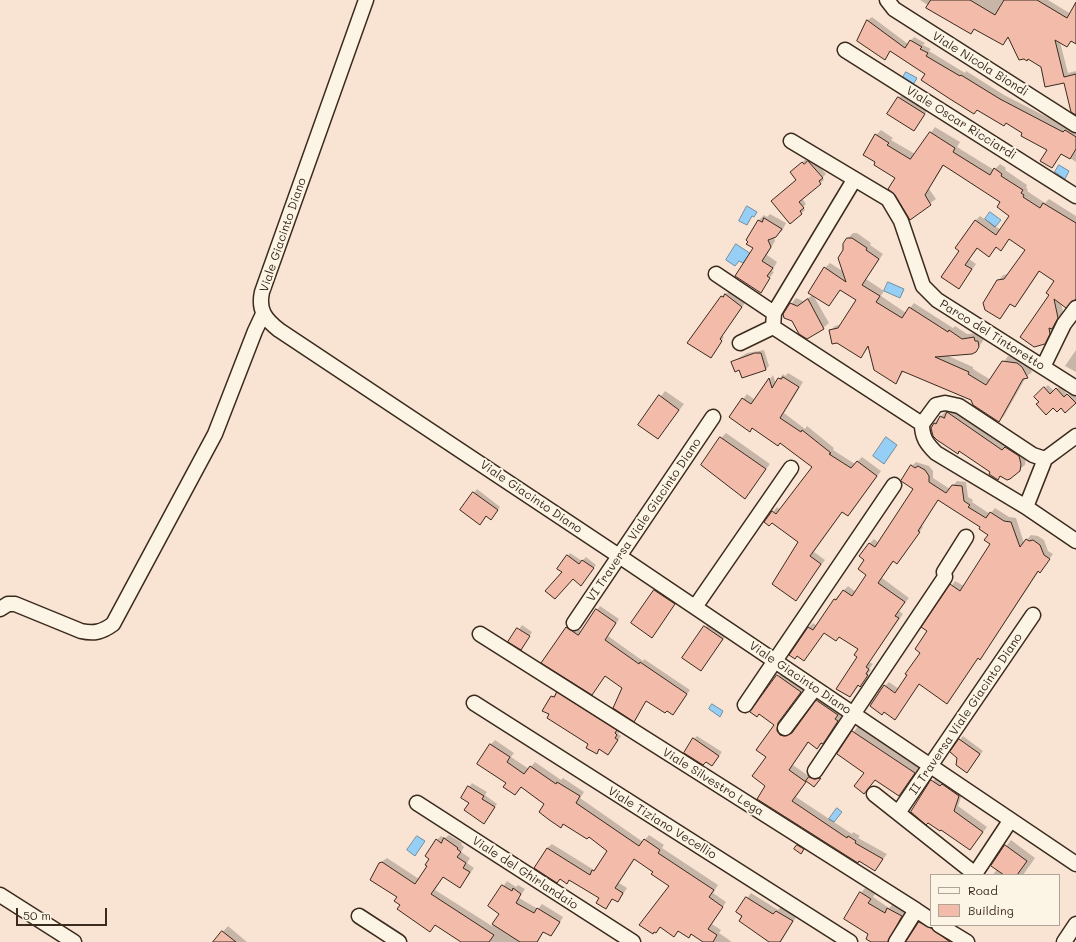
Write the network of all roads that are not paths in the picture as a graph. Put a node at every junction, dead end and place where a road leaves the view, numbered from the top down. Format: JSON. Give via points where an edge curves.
{"nodes":[{"id":1,"x":366,"y":0,"type":"edge"},
{"id":2,"x":887,"y":0,"type":"edge"},
{"id":3,"x":845,"y":50,"type":"dead end"},
{"id":4,"x":1076,"y":125,"type":"edge"},
{"id":5,"x":791,"y":141,"type":"dead end"},
{"id":6,"x":854,"y":180,"type":"junction"},
{"id":7,"x":1076,"y":196,"type":"edge"},
{"id":8,"x":716,"y":274,"type":"dead end"},
{"id":9,"x":1076,"y":308,"type":"edge"},
{"id":10,"x":774,"y":313,"type":"junction"},
{"id":11,"x":263,"y":314,"type":"junction"},
{"id":12,"x":773,"y":327,"type":"junction"},
{"id":13,"x":740,"y":343,"type":"dead end"},
{"id":14,"x":1043,"y":367,"type":"junction"},
{"id":15,"x":1076,"y":388,"type":"edge"},
{"id":16,"x":713,"y":417,"type":"dead end"},
{"id":17,"x":922,"y":424,"type":"junction"},
{"id":18,"x":1076,"y":436,"type":"edge"},
{"id":19,"x":1045,"y":458,"type":"junction"},
{"id":20,"x":791,"y":468,"type":"dead end"},
{"id":21,"x":894,"y":485,"type":"dead end"},
{"id":22,"x":1026,"y":507,"type":"junction"},
{"id":23,"x":966,"y":537,"type":"dead end"},
{"id":24,"x":1076,"y":541,"type":"edge"},
{"id":25,"x":619,"y":556,"type":"junction"},
{"id":26,"x":960,"y":561,"type":"dead end"},
{"id":27,"x":945,"y":577,"type":"junction"},
{"id":28,"x":695,"y":607,"type":"junction"},
{"id":29,"x":0,"y":609,"type":"edge"},
{"id":30,"x":1033,"y":616,"type":"dead end"},
{"id":31,"x":574,"y":623,"type":"dead end"},
{"id":32,"x":480,"y":634,"type":"dead end"},
{"id":33,"x":774,"y":661,"type":"junction"},
{"id":34,"x":815,"y":688,"type":"junction"},
{"id":35,"x":474,"y":703,"type":"dead end"},
{"id":36,"x":745,"y":705,"type":"dead end"},
{"id":37,"x":854,"y":714,"type":"junction"},
{"id":38,"x":785,"y":728,"type":"dead end"},
{"id":39,"x":930,"y":768,"type":"junction"},
{"id":40,"x":815,"y":771,"type":"dead end"},
{"id":41,"x":874,"y":794,"type":"dead end"},
{"id":42,"x":417,"y":804,"type":"dead end"},
{"id":43,"x":898,"y":813,"type":"junction"},
{"id":44,"x":1010,"y":821,"type":"junction"},
{"id":45,"x":1076,"y":864,"type":"edge"},
{"id":46,"x":0,"y":895,"type":"edge"},
{"id":47,"x":916,"y":910,"type":"junction"},
{"id":48,"x":359,"y":916,"type":"dead end"},
{"id":49,"x":930,"y":919,"type":"edge"},
{"id":50,"x":1076,"y":924,"type":"edge"},
{"id":51,"x":941,"y":926,"type":"edge"},
{"id":52,"x":74,"y":942,"type":"edge"},
{"id":53,"x":399,"y":942,"type":"edge"},
{"id":54,"x":633,"y":942,"type":"edge"},
{"id":55,"x":850,"y":942,"type":"edge"},
{"id":56,"x":896,"y":942,"type":"edge"},
{"id":57,"x":967,"y":942,"type":"edge"},
{"id":58,"x":1064,"y":942,"type":"edge"}],
"edges":[{"from":1,"to":11,"type":"street","name":"Viale Giacinto Diano","via":[[262,292],[260,302]]},
{"from":2,"to":4,"type":"street","name":"Viale Nicola Biondi","via":[[894,9]]},
{"from":3,"to":7,"type":"street","name":"Viale Oscar Ricciardi"},
{"from":5,"to":6,"type":"street","name":"Parco del Tintoretto"},
{"from":6,"to":10,"type":"street"},
{"from":6,"to":14,"type":"street","name":"Parco del Tintoretto","via":[[888,200],[901,221],[923,286],[937,300]]},
{"from":8,"to":10,"type":"street"},
{"from":9,"to":14,"type":"street","via":[[1064,324]]},
{"from":10,"to":12,"type":"street"},
{"from":11,"to":25,"type":"street","name":"Viale Giacinto Diano","via":[[286,334]]},
{"from":11,"to":29,"type":"street","via":[[215,434],[113,624],[101,632],[88,633],[15,604],[8,604]]},
{"from":12,"to":13,"type":"street"},
{"from":12,"to":17,"type":"street"},
{"from":14,"to":15,"type":"street","name":"Parco del Tintoretto"},
{"from":16,"to":25,"type":"street","name":"VI Traversa Viale Giacinto Diano"},
{"from":17,"to":19,"type":"street","via":[[936,405],[946,403],[959,406],[1033,455]]},
{"from":17,"to":22,"type":"street","via":[[922,435],[936,453]]},
{"from":18,"to":19,"type":"street"},
{"from":19,"to":22,"type":"street"},
{"from":20,"to":28,"type":"street"},
{"from":21,"to":33,"type":"street"},
{"from":22,"to":24,"type":"street"},
{"from":23,"to":27,"type":"street","via":[[944,572]]},
{"from":25,"to":28,"type":"street","name":"Viale Giacinto Diano"},
{"from":25,"to":31,"type":"street","name":"VI Traversa Viale Giacinto Diano"},
{"from":26,"to":27,"type":"street","via":[[949,576]]},
{"from":27,"to":37,"type":"street"},
{"from":28,"to":33,"type":"street","name":"Viale Giacinto Diano"},
{"from":30,"to":39,"type":"street","name":"II Traversa Viale Giacinto Diano"},
{"from":32,"to":47,"type":"street","name":"Viale Silvestro Lega"},
{"from":33,"to":34,"type":"street","name":"Viale Giacinto Diano"},
{"from":33,"to":36,"type":"street"},
{"from":34,"to":37,"type":"street","name":"Viale Giacinto Diano"},
{"from":34,"to":38,"type":"street"},
{"from":35,"to":55,"type":"street","name":"Viale Tiziano Vecellio"},
{"from":37,"to":39,"type":"street","name":"Viale Giacinto Diano"},
{"from":37,"to":40,"type":"street"},
{"from":39,"to":43,"type":"street","name":"II Traversa Viale Giacinto Diano"},
{"from":39,"to":44,"type":"street","name":"Viale Giacinto Diano"},
{"from":41,"to":43,"type":"street"},
{"from":42,"to":54,"type":"street","name":"Viale del Ghirlandaio"},
{"from":43,"to":44,"type":"street","via":[[975,874]]},
{"from":44,"to":45,"type":"street","name":"Viale Giacinto Diano"},
{"from":46,"to":52,"type":"street"},
{"from":47,"to":49,"type":"street","name":"Viale Silvestro Lega"},
{"from":47,"to":56,"type":"street"},
{"from":48,"to":53,"type":"street"},
{"from":50,"to":58,"type":"street"},
{"from":51,"to":57,"type":"street"}]}
